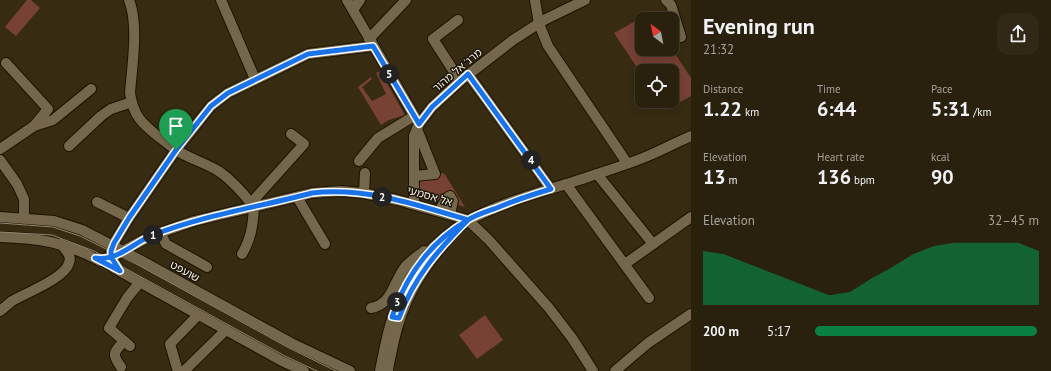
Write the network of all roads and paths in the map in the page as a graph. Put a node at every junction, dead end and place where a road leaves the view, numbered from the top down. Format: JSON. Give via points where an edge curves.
{"nodes":[{"id":1,"x":129,"y":0,"type":"edge"},
{"id":2,"x":221,"y":0,"type":"edge"},
{"id":3,"x":347,"y":0,"type":"edge"},
{"id":4,"x":360,"y":0,"type":"edge"},
{"id":5,"x":406,"y":0,"type":"edge"},
{"id":6,"x":535,"y":0,"type":"edge"},
{"id":7,"x":585,"y":0,"type":"edge"},
{"id":8,"x":666,"y":0,"type":"edge"},
{"id":9,"x":353,"y":10,"type":"junction"},
{"id":10,"x":458,"y":20,"type":"dead end"},
{"id":11,"x":539,"y":24,"type":"junction"},
{"id":12,"x":681,"y":37,"type":"dead end"},
{"id":13,"x":371,"y":43,"type":"junction"},
{"id":14,"x":6,"y":63,"type":"dead end"},
{"id":15,"x":468,"y":74,"type":"junction"},
{"id":16,"x":255,"y":79,"type":"junction"},
{"id":17,"x":460,"y":81,"type":"junction"},
{"id":18,"x":91,"y":89,"type":"dead end"},
{"id":19,"x":132,"y":102,"type":"junction"},
{"id":20,"x":416,"y":123,"type":"junction"},
{"id":21,"x":34,"y":126,"type":"junction"},
{"id":22,"x":291,"y":134,"type":"dead end"},
{"id":23,"x":691,"y":136,"type":"edge"},
{"id":24,"x":69,"y":146,"type":"dead end"},
{"id":25,"x":0,"y":149,"type":"edge"},
{"id":26,"x":176,"y":150,"type":"junction"},
{"id":27,"x":0,"y":160,"type":"edge"},
{"id":28,"x":359,"y":161,"type":"dead end"},
{"id":29,"x":627,"y":163,"type":"junction"},
{"id":30,"x":365,"y":173,"type":"dead end"},
{"id":31,"x":597,"y":174,"type":"junction"},
{"id":32,"x":414,"y":176,"type":"junction"},
{"id":33,"x":566,"y":184,"type":"junction"},
{"id":34,"x":551,"y":189,"type":"junction"},
{"id":35,"x":364,"y":193,"type":"junction"},
{"id":36,"x":297,"y":197,"type":"junction"},
{"id":37,"x":97,"y":202,"type":"dead end"},
{"id":38,"x":414,"y":204,"type":"junction"},
{"id":39,"x":253,"y":205,"type":"junction"},
{"id":40,"x":439,"y":211,"type":"junction"},
{"id":41,"x":450,"y":214,"type":"junction"},
{"id":42,"x":0,"y":217,"type":"edge"},
{"id":43,"x":691,"y":217,"type":"edge"},
{"id":44,"x":24,"y":218,"type":"junction"},
{"id":45,"x":129,"y":218,"type":"junction"},
{"id":46,"x":468,"y":220,"type":"junction"},
{"id":47,"x":160,"y":232,"type":"junction"},
{"id":48,"x":119,"y":235,"type":"junction"},
{"id":49,"x":0,"y":237,"type":"edge"},
{"id":50,"x":61,"y":244,"type":"junction"},
{"id":51,"x":135,"y":244,"type":"junction"},
{"id":52,"x":325,"y":244,"type":"dead end"},
{"id":53,"x":436,"y":244,"type":"junction"},
{"id":54,"x":653,"y":244,"type":"junction"},
{"id":55,"x":113,"y":246,"type":"junction"},
{"id":56,"x":123,"y":251,"type":"junction"},
{"id":57,"x":242,"y":254,"type":"dead end"},
{"id":58,"x":111,"y":257,"type":"junction"},
{"id":59,"x":95,"y":258,"type":"junction"},
{"id":60,"x":625,"y":264,"type":"junction"},
{"id":61,"x":207,"y":267,"type":"dead end"},
{"id":62,"x":120,"y":271,"type":"junction"},
{"id":63,"x":140,"y":282,"type":"junction"},
{"id":64,"x":649,"y":298,"type":"dead end"},
{"id":65,"x":0,"y":311,"type":"edge"},
{"id":66,"x":691,"y":314,"type":"edge"},
{"id":67,"x":198,"y":315,"type":"junction"},
{"id":68,"x":396,"y":318,"type":"junction"},
{"id":69,"x":226,"y":330,"type":"junction"},
{"id":70,"x":121,"y":367,"type":"dead end"},
{"id":71,"x":381,"y":367,"type":"edge"},
{"id":72,"x":180,"y":369,"type":"edge"},
{"id":73,"x":591,"y":370,"type":"edge"},
{"id":74,"x":304,"y":371,"type":"edge"},
{"id":75,"x":350,"y":371,"type":"edge"},
{"id":76,"x":374,"y":371,"type":"edge"},
{"id":77,"x":388,"y":371,"type":"edge"},
{"id":78,"x":615,"y":371,"type":"edge"}],
"edges":[{"from":1,"to":19,"type":"street","via":[[134,20],[130,93]]},
{"from":2,"to":16,"type":"street"},
{"from":3,"to":9,"type":"street"},
{"from":4,"to":9,"type":"street"},
{"from":5,"to":13,"type":"street"},
{"from":6,"to":11,"type":"street"},
{"from":7,"to":11,"type":"street","name":"מרג' אל מהור"},
{"from":8,"to":12,"type":"street","via":[[671,5]]},
{"from":9,"to":13,"type":"street"},
{"from":10,"to":17,"type":"street","via":[[433,39]]},
{"from":11,"to":15,"type":"street","name":"מרג' אל מהור"},
{"from":11,"to":29,"type":"street","via":[[548,46]]},
{"from":13,"to":16,"type":"street","via":[[308,54]]},
{"from":13,"to":20,"type":"street"},
{"from":14,"to":21,"type":"street","via":[[48,109]]},
{"from":15,"to":17,"type":"street","name":"מרג' אל מהור"},
{"from":15,"to":34,"type":"street"},
{"from":16,"to":26,"type":"street","via":[[228,93],[211,106]]},
{"from":17,"to":20,"type":"street","name":"מרג' אל מהור"},
{"from":18,"to":21,"type":"street","via":[[53,120]]},
{"from":19,"to":24,"type":"street","via":[[111,109]]},
{"from":19,"to":26,"type":"street","via":[[146,127]]},
{"from":20,"to":28,"type":"street","via":[[378,138]]},
{"from":20,"to":32,"type":"street","name":"מרג' אל מהור"},
{"from":20,"to":32,"type":"street","via":[[435,174]]},
{"from":21,"to":25,"type":"street"},
{"from":22,"to":39,"type":"street","via":[[304,144]]},
{"from":23,"to":29,"type":"street","via":[[649,156]]},
{"from":26,"to":39,"type":"street","via":[[221,173]]},
{"from":26,"to":45,"type":"street"},
{"from":27,"to":44,"type":"street","via":[[24,199]]},
{"from":29,"to":31,"type":"street"},
{"from":30,"to":35,"type":"street"},
{"from":31,"to":33,"type":"street"},
{"from":31,"to":54,"type":"street"},
{"from":32,"to":38,"type":"street","name":"מרג' אל מהור"},
{"from":33,"to":34,"type":"street"},
{"from":33,"to":60,"type":"street"},
{"from":34,"to":46,"type":"street"},
{"from":35,"to":36,"type":"street","name":"אל אסמעי","via":[[325,191]]},
{"from":35,"to":38,"type":"street","name":"אל אסמעי"},
{"from":36,"to":39,"type":"street","name":"אל אסמעי"},
{"from":36,"to":52,"type":"street"},
{"from":37,"to":45,"type":"street"},
{"from":38,"to":40,"type":"street","name":"אל אסמעי"},
{"from":39,"to":47,"type":"street","name":"אל אסמעי"},
{"from":39,"to":57,"type":"street","via":[[252,232]]},
{"from":40,"to":41,"type":"street","name":"אל אסמעי"},
{"from":40,"to":41,"type":"street","via":[[446,198],[450,196],[453,201]]},
{"from":41,"to":46,"type":"street","name":"אל אסמעי"},
{"from":42,"to":44,"type":"street","name":"שועפט"},
{"from":43,"to":54,"type":"street"},
{"from":44,"to":55,"type":"street","name":"שועפט","via":[[68,225]]},
{"from":45,"to":48,"type":"street"},
{"from":46,"to":53,"type":"street"},
{"from":46,"to":68,"type":"street","via":[[444,244],[422,272]]},
{"from":46,"to":73,"type":"street","via":[[549,308],[572,338]]},
{"from":47,"to":51,"type":"street","name":"אל אסמעי"},
{"from":47,"to":61,"type":"street","via":[[166,244]]},
{"from":48,"to":51,"type":"street","via":[[125,244]]},
{"from":48,"to":55,"type":"street"},
{"from":49,"to":50,"type":"street","via":[[36,239]]},
{"from":50,"to":59,"type":"street"},
{"from":50,"to":65,"type":"street","via":[[70,259],[64,272]]},
{"from":51,"to":56,"type":"street","name":"אל אסמעי"},
{"from":53,"to":68,"type":"street","via":[[407,282]]},
{"from":53,"to":68,"type":"street","via":[[405,266],[385,302],[377,307],[370,306]]},
{"from":54,"to":60,"type":"street"},
{"from":55,"to":56,"type":"street","name":"שועפט"},
{"from":55,"to":58,"type":"street"},
{"from":56,"to":58,"type":"street","name":"אל אסמעי"},
{"from":56,"to":75,"type":"street","name":"שועפט","via":[[291,343]]},
{"from":58,"to":59,"type":"street","name":"אל אסמעי"},
{"from":58,"to":62,"type":"street"},
{"from":59,"to":62,"type":"street"},
{"from":60,"to":64,"type":"street"},
{"from":62,"to":63,"type":"street"},
{"from":63,"to":67,"type":"street"},
{"from":63,"to":70,"type":"street","via":[[126,298],[109,328],[127,344],[114,355]]},
{"from":66,"to":78,"type":"street","via":[[648,343]]},
{"from":67,"to":69,"type":"street"},
{"from":67,"to":72,"type":"street","via":[[170,344]]},
{"from":68,"to":71,"type":"street"},
{"from":68,"to":77,"type":"street"},
{"from":69,"to":72,"type":"street"},
{"from":69,"to":74,"type":"street"},
{"from":71,"to":76,"type":"street"}]}
